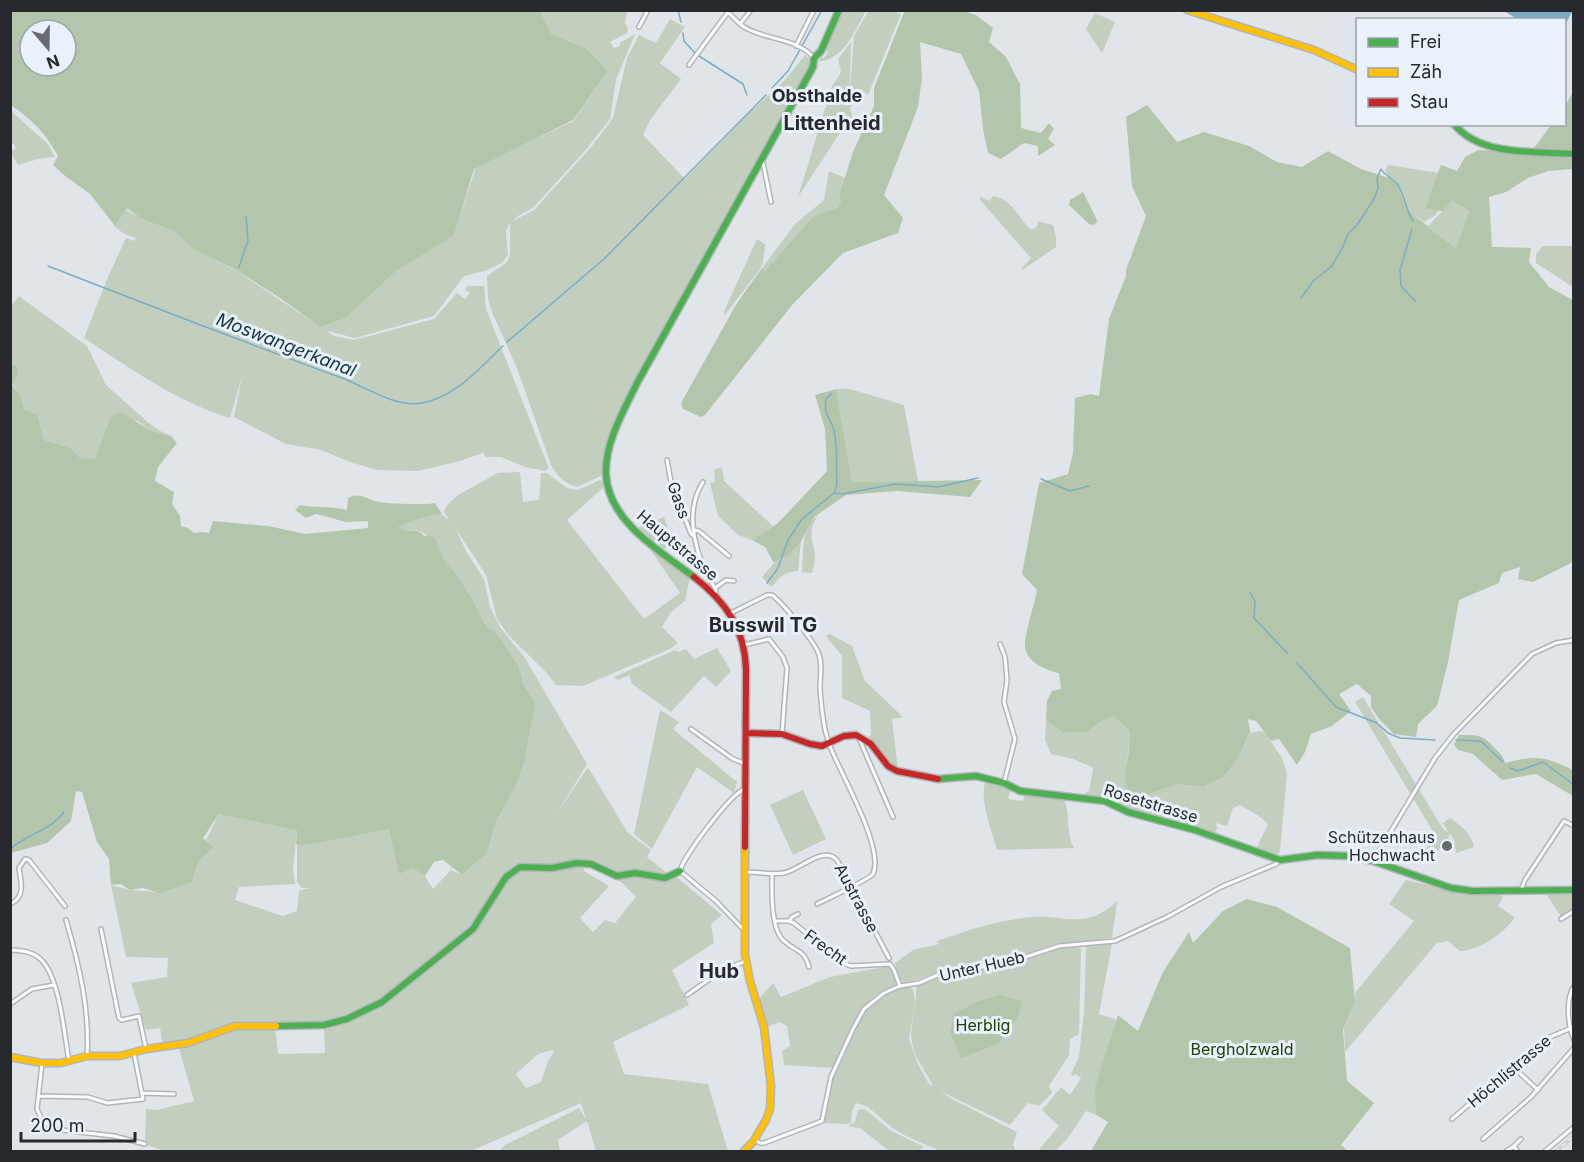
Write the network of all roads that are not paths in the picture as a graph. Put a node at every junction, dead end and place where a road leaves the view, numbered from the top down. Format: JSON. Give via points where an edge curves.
{"nodes":[{"id":1,"x":648,"y":10,"type":"edge"},
{"id":2,"x":751,"y":10,"type":"edge"},
{"id":3,"x":808,"y":10,"type":"edge"},
{"id":4,"x":839,"y":10,"type":"edge"},
{"id":5,"x":1187,"y":10,"type":"edge"},
{"id":6,"x":727,"y":11,"type":"edge"},
{"id":7,"x":814,"y":12,"type":"edge"},
{"id":8,"x":740,"y":24,"type":"junction"},
{"id":9,"x":639,"y":27,"type":"dead end"},
{"id":10,"x":797,"y":47,"type":"junction"},
{"id":11,"x":814,"y":58,"type":"junction"},
{"id":12,"x":689,"y":65,"type":"dead end"},
{"id":13,"x":1356,"y":69,"type":"edge"},
{"id":14,"x":1455,"y":126,"type":"edge"},
{"id":15,"x":1574,"y":154,"type":"edge"},
{"id":16,"x":761,"y":161,"type":"junction"},
{"id":17,"x":771,"y":202,"type":"dead end"},
{"id":18,"x":667,"y":460,"type":"dead end"},
{"id":19,"x":703,"y":483,"type":"dead end"},
{"id":20,"x":694,"y":530,"type":"junction"},
{"id":21,"x":695,"y":536,"type":"junction"},
{"id":22,"x":729,"y":556,"type":"dead end"},
{"id":23,"x":734,"y":581,"type":"dead end"},
{"id":24,"x":715,"y":591,"type":"junction"},
{"id":25,"x":731,"y":613,"type":"junction"},
{"id":26,"x":1574,"y":639,"type":"edge"},
{"id":27,"x":1000,"y":644,"type":"dead end"},
{"id":28,"x":744,"y":645,"type":"junction"},
{"id":29,"x":691,"y":729,"type":"dead end"},
{"id":30,"x":746,"y":733,"type":"junction"},
{"id":31,"x":782,"y":735,"type":"junction"},
{"id":32,"x":859,"y":736,"type":"junction"},
{"id":33,"x":829,"y":743,"type":"junction"},
{"id":34,"x":746,"y":764,"type":"junction"},
{"id":35,"x":1004,"y":783,"type":"junction"},
{"id":36,"x":746,"y":789,"type":"junction"},
{"id":37,"x":894,"y":817,"type":"dead end"},
{"id":38,"x":1574,"y":826,"type":"edge"},
{"id":39,"x":1280,"y":860,"type":"junction"},
{"id":40,"x":1373,"y":861,"type":"junction"},
{"id":41,"x":680,"y":871,"type":"junction"},
{"id":42,"x":745,"y":872,"type":"junction"},
{"id":43,"x":772,"y":873,"type":"junction"},
{"id":44,"x":851,"y":886,"type":"junction"},
{"id":45,"x":1574,"y":890,"type":"edge"},
{"id":46,"x":1521,"y":891,"type":"junction"},
{"id":47,"x":10,"y":904,"type":"edge"},
{"id":48,"x":817,"y":904,"type":"dead end"},
{"id":49,"x":65,"y":906,"type":"dead end"},
{"id":50,"x":1574,"y":911,"type":"edge"},
{"id":51,"x":798,"y":914,"type":"dead end"},
{"id":52,"x":1561,"y":919,"type":"dead end"},
{"id":53,"x":66,"y":920,"type":"dead end"},
{"id":54,"x":775,"y":921,"type":"junction"},
{"id":55,"x":789,"y":921,"type":"junction"},
{"id":56,"x":745,"y":928,"type":"junction"},
{"id":57,"x":101,"y":929,"type":"dead end"},
{"id":58,"x":10,"y":950,"type":"edge"},
{"id":59,"x":889,"y":958,"type":"dead end"},
{"id":60,"x":746,"y":960,"type":"junction"},
{"id":61,"x":809,"y":967,"type":"dead end"},
{"id":62,"x":54,"y":985,"type":"junction"},
{"id":63,"x":900,"y":986,"type":"junction"},
{"id":64,"x":1574,"y":986,"type":"edge"},
{"id":65,"x":687,"y":995,"type":"dead end"},
{"id":66,"x":10,"y":1004,"type":"edge"},
{"id":67,"x":1572,"y":1028,"type":"edge"},
{"id":68,"x":1574,"y":1040,"type":"edge"},
{"id":69,"x":1574,"y":1048,"type":"edge"},
{"id":70,"x":146,"y":1049,"type":"junction"},
{"id":71,"x":134,"y":1053,"type":"junction"},
{"id":72,"x":87,"y":1056,"type":"junction"},
{"id":73,"x":10,"y":1057,"type":"edge"},
{"id":74,"x":69,"y":1061,"type":"junction"},
{"id":75,"x":42,"y":1062,"type":"junction"},
{"id":76,"x":1513,"y":1067,"type":"junction"},
{"id":77,"x":1538,"y":1090,"type":"junction"},
{"id":78,"x":142,"y":1093,"type":"junction"},
{"id":79,"x":174,"y":1094,"type":"dead end"},
{"id":80,"x":39,"y":1096,"type":"junction"},
{"id":81,"x":1452,"y":1119,"type":"dead end"},
{"id":82,"x":1574,"y":1127,"type":"edge"},
{"id":83,"x":1483,"y":1139,"type":"dead end"},
{"id":84,"x":1521,"y":1139,"type":"dead end"},
{"id":85,"x":755,"y":1140,"type":"junction"},
{"id":86,"x":145,"y":1144,"type":"dead end"},
{"id":87,"x":1514,"y":1146,"type":"junction"},
{"id":88,"x":743,"y":1152,"type":"edge"},
{"id":89,"x":1505,"y":1152,"type":"edge"},
{"id":90,"x":1518,"y":1152,"type":"edge"},
{"id":91,"x":1544,"y":1152,"type":"edge"}],
"edges":[{"from":1,"to":9,"type":"street"},
{"from":2,"to":8,"type":"street"},
{"from":3,"to":7,"type":"street"},
{"from":4,"to":11,"type":"street","name":"Hauptstrasse"},
{"from":5,"to":13,"type":"street","via":[[1314,50]]},
{"from":6,"to":8,"type":"street"},
{"from":6,"to":12,"type":"street"},
{"from":7,"to":10,"type":"street"},
{"from":8,"to":10,"type":"street"},
{"from":10,"to":11,"type":"street"},
{"from":11,"to":16,"type":"street","name":"Hauptstrasse","via":[[813,67]]},
{"from":14,"to":15,"type":"street","via":[[1460,134],[1494,147]]},
{"from":16,"to":17,"type":"street"},
{"from":16,"to":24,"type":"street","name":"Hauptstrasse","via":[[637,383],[616,430],[607,469],[610,495],[631,525]]},
{"from":18,"to":21,"type":"street","name":"Gass","via":[[674,490]]},
{"from":19,"to":20,"type":"street","via":[[694,498]]},
{"from":20,"to":21,"type":"street"},
{"from":20,"to":22,"type":"street"},
{"from":21,"to":24,"type":"street","via":[[700,559]]},
{"from":23,"to":24,"type":"street","via":[[726,580]]},
{"from":24,"to":25,"type":"street","name":"Hauptstrasse"},
{"from":25,"to":28,"type":"street","name":"Hauptstrasse"},
{"from":25,"to":33,"type":"street","via":[[772,596],[815,646],[820,657]]},
{"from":26,"to":40,"type":"street","via":[[1532,654],[1453,735]]},
{"from":27,"to":35,"type":"street","via":[[1007,680],[1005,702],[1015,739]]},
{"from":28,"to":30,"type":"street","name":"Hauptstrasse"},
{"from":28,"to":31,"type":"street","via":[[769,639],[785,661]]},
{"from":29,"to":34,"type":"street"},
{"from":30,"to":31,"type":"street"},
{"from":30,"to":34,"type":"street","name":"Hauptstrasse"},
{"from":31,"to":33,"type":"street","via":[[810,744]]},
{"from":32,"to":33,"type":"street","via":[[844,736]]},
{"from":32,"to":35,"type":"street","name":"Rosetstrasse","via":[[897,771],[934,779],[972,776]]},
{"from":32,"to":37,"type":"street"},
{"from":33,"to":44,"type":"street","via":[[862,815],[873,856],[871,877]]},
{"from":34,"to":36,"type":"street","name":"Hauptstrasse"},
{"from":35,"to":39,"type":"street","name":"Rosetstrasse","via":[[1020,791],[1104,801]]},
{"from":36,"to":41,"type":"street","via":[[723,808]]},
{"from":36,"to":42,"type":"street","name":"Hauptstrasse"},
{"from":38,"to":46,"type":"street","via":[[1564,821]]},
{"from":39,"to":40,"type":"street","via":[[1318,855]]},
{"from":39,"to":63,"type":"street","name":"Unter Hueb","via":[[1115,940],[1052,947],[1001,965],[947,971]]},
{"from":40,"to":46,"type":"street","via":[[1451,888]]},
{"from":41,"to":56,"type":"street"},
{"from":41,"to":70,"type":"street","via":[[665,878],[636,873],[617,876],[591,864],[520,867],[506,877],[473,929],[382,1002],[347,1019],[313,1026],[235,1026],[188,1043]]},
{"from":42,"to":43,"type":"street","name":"Austrasse"},
{"from":42,"to":56,"type":"street","name":"Hauptstrasse"},
{"from":43,"to":44,"type":"street","name":"Austrasse","via":[[787,872],[828,855],[837,860]]},
{"from":43,"to":54,"type":"street"},
{"from":44,"to":48,"type":"street"},
{"from":44,"to":59,"type":"street","name":"Austrasse"},
{"from":45,"to":46,"type":"street"},
{"from":47,"to":49,"type":"street","via":[[22,893],[20,868],[25,859]]},
{"from":50,"to":52,"type":"street"},
{"from":51,"to":55,"type":"street"},
{"from":53,"to":72,"type":"street","via":[[82,985],[89,1033]]},
{"from":54,"to":55,"type":"street","name":"Frecht"},
{"from":54,"to":61,"type":"street","via":[[781,939],[805,955]]},
{"from":55,"to":63,"type":"street","name":"Frecht","via":[[845,964],[890,964]]},
{"from":56,"to":60,"type":"street","name":"Hauptstrasse"},
{"from":57,"to":70,"type":"street","via":[[119,1018],[139,1016]]},
{"from":58,"to":62,"type":"street","via":[[38,957]]},
{"from":60,"to":65,"type":"street","via":[[721,970]]},
{"from":60,"to":85,"type":"street","name":"Hauptstrasse","via":[[764,1026],[772,1086],[768,1116]]},
{"from":62,"to":66,"type":"street","via":[[32,989]]},
{"from":62,"to":74,"type":"street"},
{"from":63,"to":85,"type":"street","name":"Unter Hueb","via":[[876,998],[859,1016],[831,1077],[822,1120],[764,1143]]},
{"from":64,"to":67,"type":"street","via":[[1568,997]]},
{"from":67,"to":68,"type":"street"},
{"from":67,"to":76,"type":"street","name":"Höchlistrasse","via":[[1545,1040]]},
{"from":69,"to":77,"type":"street"},
{"from":70,"to":71,"type":"street"},
{"from":71,"to":72,"type":"street"},
{"from":71,"to":78,"type":"street"},
{"from":72,"to":74,"type":"street"},
{"from":73,"to":75,"type":"street"},
{"from":74,"to":75,"type":"street"},
{"from":75,"to":80,"type":"street"},
{"from":76,"to":77,"type":"street"},
{"from":76,"to":81,"type":"street","name":"Höchlistrasse"},
{"from":77,"to":83,"type":"street"},
{"from":78,"to":79,"type":"street"},
{"from":78,"to":80,"type":"street","via":[[143,1099],[107,1103],[88,1097]]},
{"from":80,"to":86,"type":"street","via":[[39,1116],[53,1129]]},
{"from":82,"to":91,"type":"street"},
{"from":84,"to":87,"type":"street"},
{"from":85,"to":88,"type":"street","name":"Hauptstrasse"},
{"from":87,"to":89,"type":"street"},
{"from":87,"to":90,"type":"street"}]}
